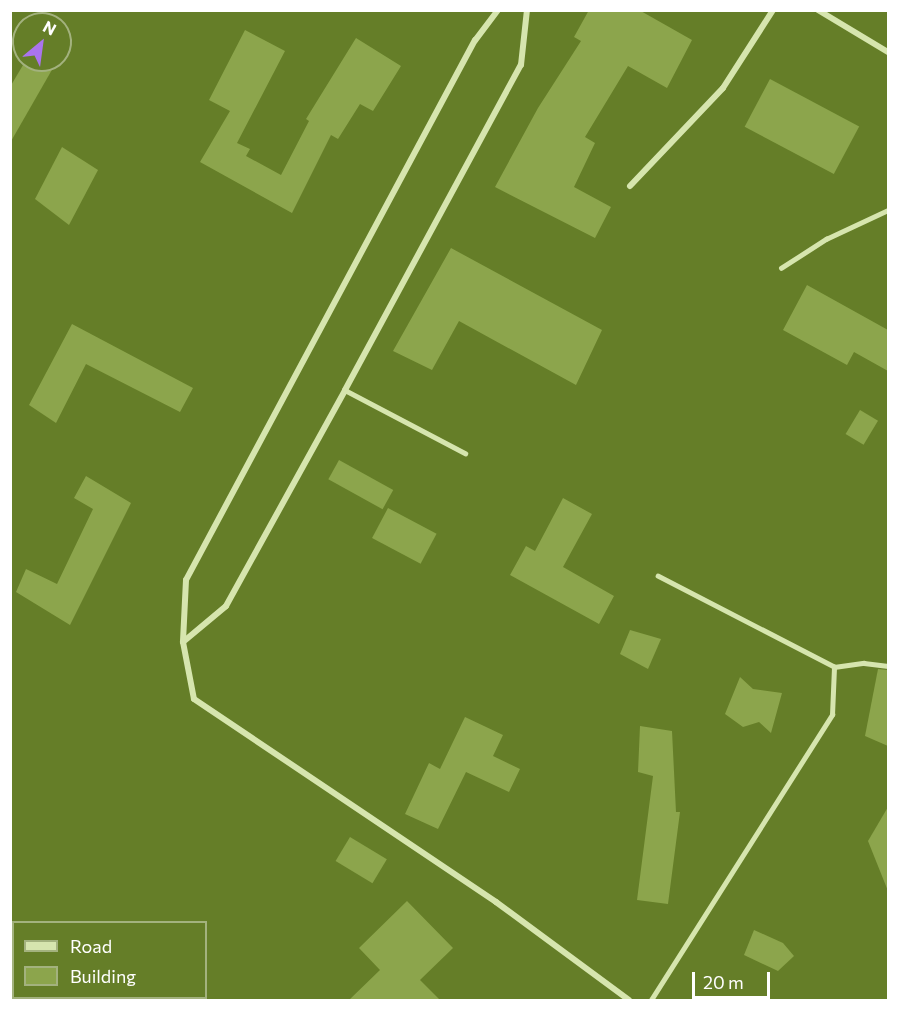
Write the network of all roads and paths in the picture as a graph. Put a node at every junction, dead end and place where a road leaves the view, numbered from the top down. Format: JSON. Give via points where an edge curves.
{"nodes":[{"id":1,"x":498,"y":10,"type":"edge"},
{"id":2,"x":526,"y":10,"type":"edge"},
{"id":3,"x":773,"y":10,"type":"edge"},
{"id":4,"x":818,"y":10,"type":"edge"},
{"id":5,"x":888,"y":52,"type":"edge"},
{"id":6,"x":630,"y":186,"type":"dead end"},
{"id":7,"x":888,"y":210,"type":"edge"},
{"id":8,"x":781,"y":268,"type":"dead end"},
{"id":9,"x":345,"y":390,"type":"junction"},
{"id":10,"x":465,"y":453,"type":"dead end"},
{"id":11,"x":658,"y":576,"type":"dead end"},
{"id":12,"x":183,"y":642,"type":"junction"},
{"id":13,"x":888,"y":666,"type":"edge"},
{"id":14,"x":834,"y":667,"type":"junction"},
{"id":15,"x":629,"y":1000,"type":"edge"},
{"id":16,"x":651,"y":1000,"type":"edge"}],
"edges":[{"from":1,"to":12,"type":"street","via":[[475,40],[186,580]]},
{"from":2,"to":9,"type":"street","via":[[521,65]]},
{"from":3,"to":6,"type":"street","via":[[723,88]]},
{"from":4,"to":5,"type":"street"},
{"from":7,"to":8,"type":"lane","via":[[826,239]]},
{"from":9,"to":10,"type":"lane"},
{"from":9,"to":12,"type":"street","via":[[226,606]]},
{"from":11,"to":14,"type":"lane"},
{"from":12,"to":15,"type":"street","via":[[194,699],[496,902]]},
{"from":13,"to":14,"type":"lane","via":[[864,663]]},
{"from":14,"to":16,"type":"lane","via":[[832,715]]}]}
